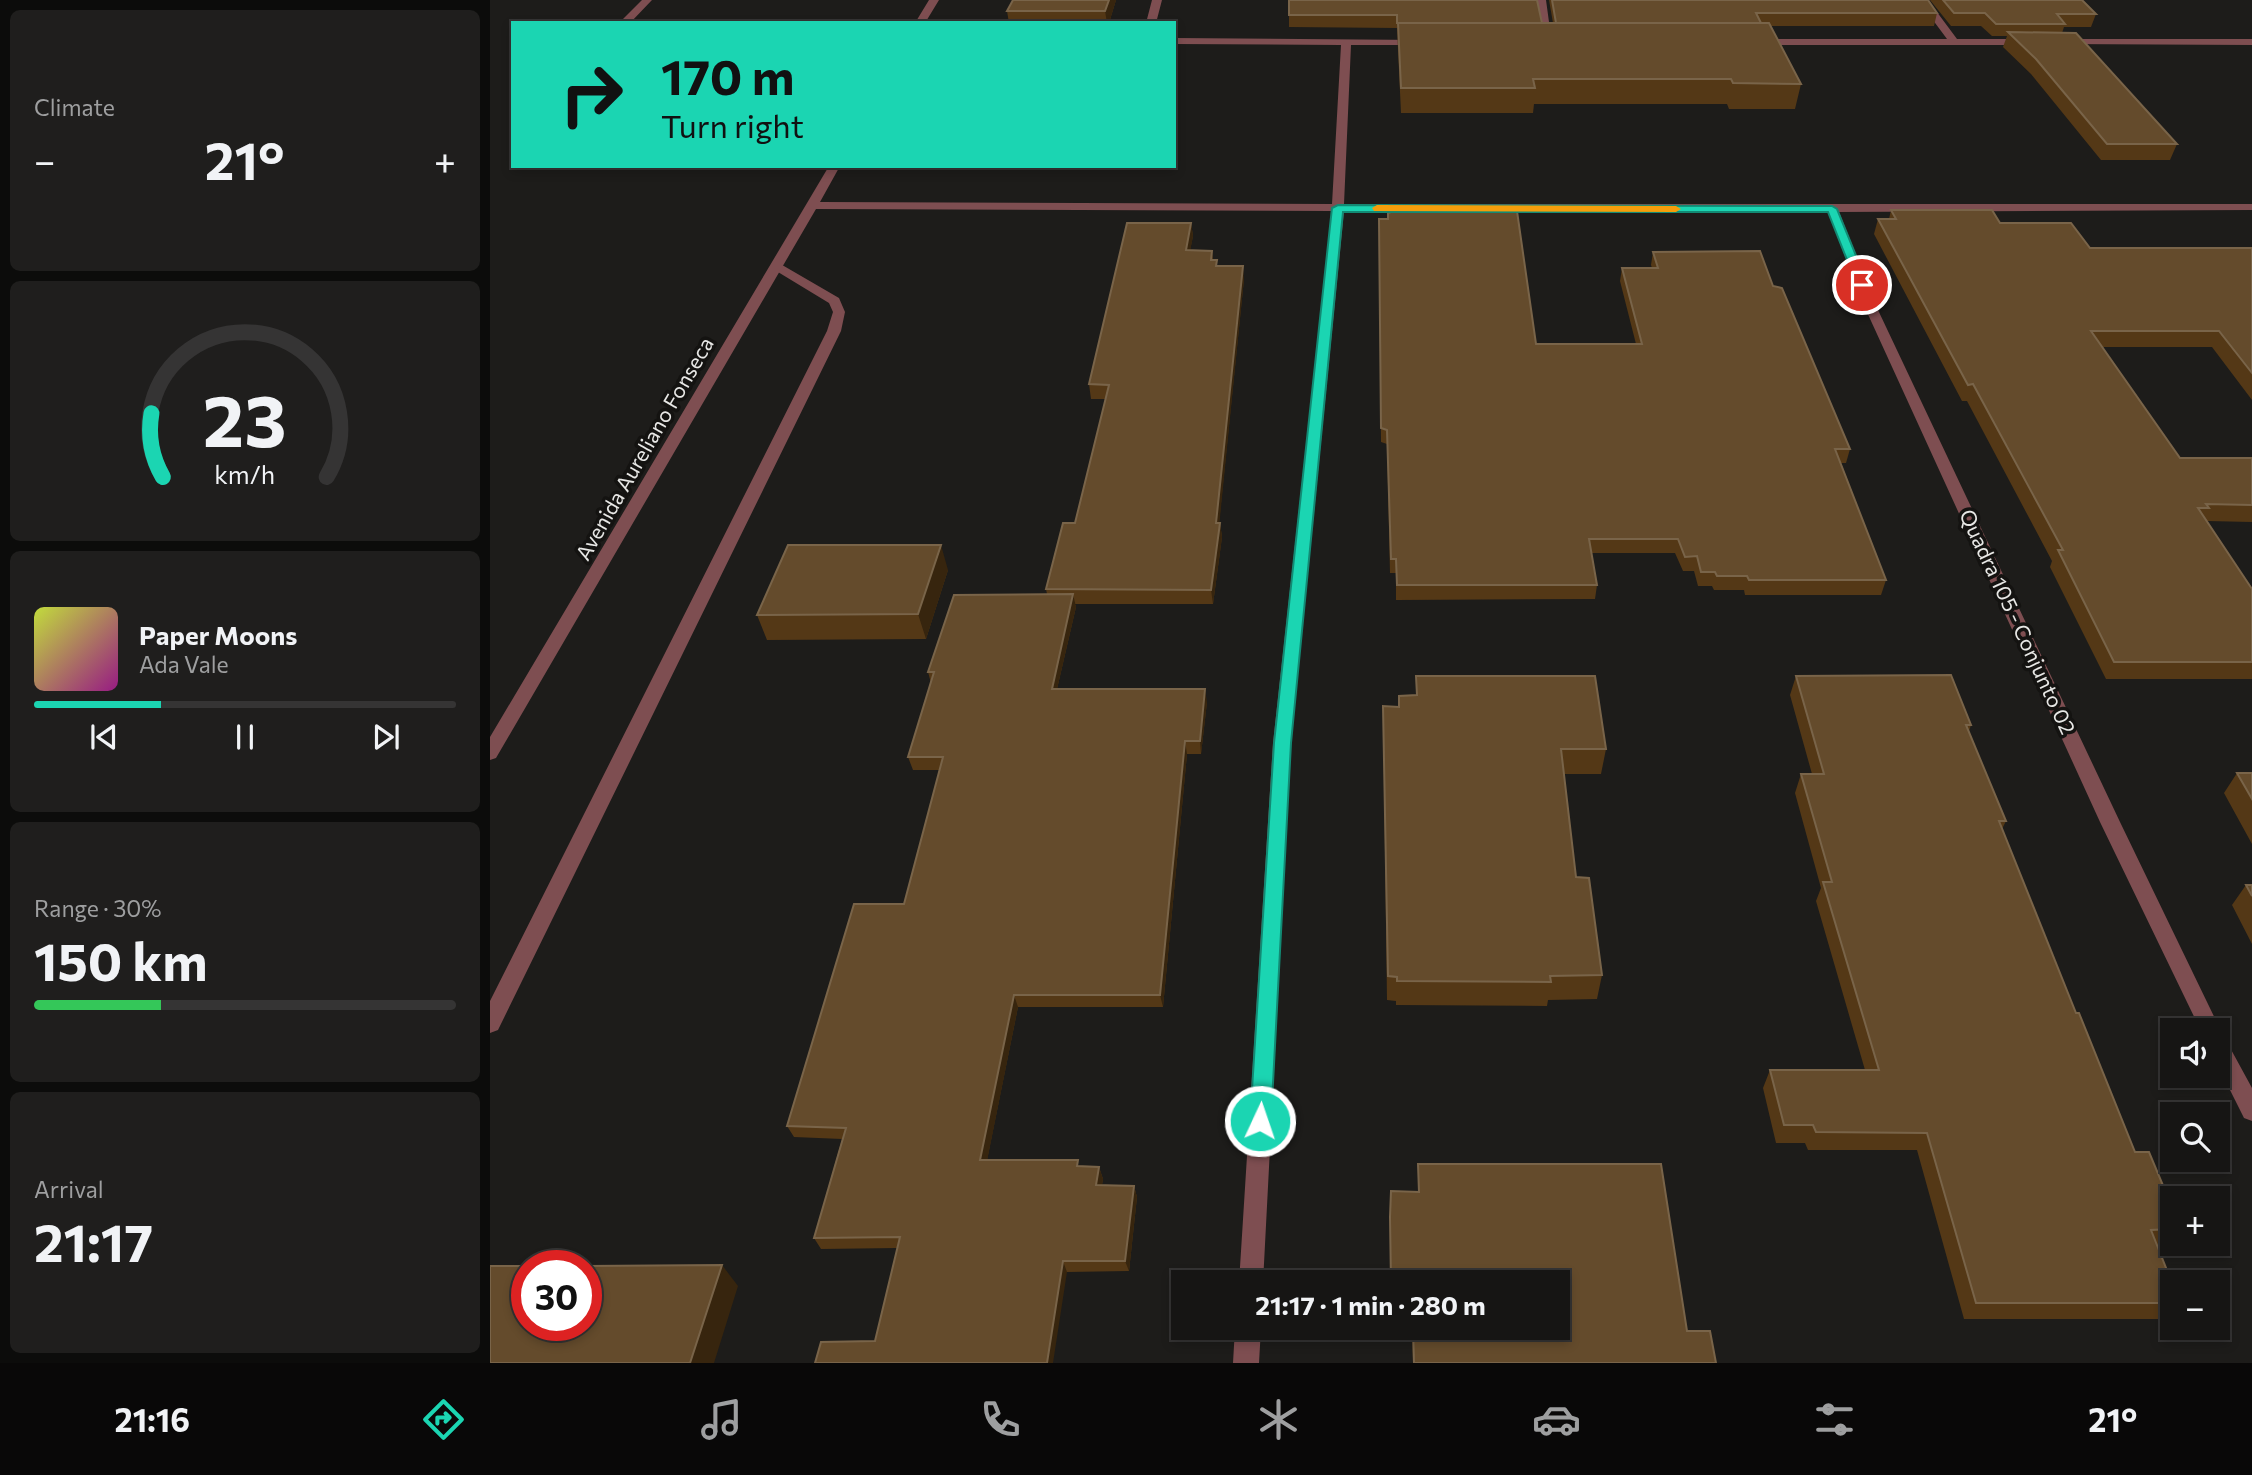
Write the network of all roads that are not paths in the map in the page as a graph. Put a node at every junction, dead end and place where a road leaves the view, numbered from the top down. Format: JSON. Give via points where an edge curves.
{"nodes":[{"id":1,"x":647,"y":0,"type":"edge"},
{"id":2,"x":934,"y":0,"type":"edge"},
{"id":3,"x":1157,"y":0,"type":"edge"},
{"id":4,"x":1541,"y":0,"type":"edge"},
{"id":5,"x":1923,"y":0,"type":"edge"},
{"id":6,"x":626,"y":21,"type":"edge"},
{"id":7,"x":921,"y":21,"type":"edge"},
{"id":8,"x":1152,"y":21,"type":"edge"},
{"id":9,"x":1176,"y":41,"type":"edge"},
{"id":10,"x":1346,"y":42,"type":"junction"},
{"id":11,"x":1427,"y":42,"type":"edge"},
{"id":12,"x":1536,"y":42,"type":"edge"},
{"id":13,"x":1549,"y":42,"type":"junction"},
{"id":14,"x":1563,"y":42,"type":"edge"},
{"id":15,"x":1745,"y":42,"type":"edge"},
{"id":16,"x":1954,"y":42,"type":"junction"},
{"id":17,"x":2035,"y":42,"type":"edge"},
{"id":18,"x":2049,"y":42,"type":"edge"},
{"id":19,"x":2252,"y":42,"type":"edge"},
{"id":20,"x":834,"y":168,"type":"edge"},
{"id":21,"x":813,"y":205,"type":"junction"},
{"id":22,"x":2252,"y":207,"type":"edge"},
{"id":23,"x":1338,"y":208,"type":"junction"},
{"id":24,"x":1832,"y":209,"type":"junction"},
{"id":25,"x":776,"y":266,"type":"junction"},
{"id":26,"x":490,"y":753,"type":"edge"},
{"id":27,"x":2207,"y":1018,"type":"edge"},
{"id":28,"x":490,"y":1023,"type":"edge"},
{"id":29,"x":2230,"y":1067,"type":"edge"},
{"id":30,"x":2252,"y":1111,"type":"edge"},
{"id":31,"x":1252,"y":1270,"type":"edge"},
{"id":32,"x":1247,"y":1340,"type":"edge"},
{"id":33,"x":1246,"y":1363,"type":"edge"}],
"edges":[{"from":1,"to":6,"type":"street"},
{"from":2,"to":7,"type":"street"},
{"from":3,"to":8,"type":"street"},
{"from":4,"to":13,"type":"street"},
{"from":5,"to":16,"type":"street"},
{"from":9,"to":10,"type":"street"},
{"from":10,"to":11,"type":"street"},
{"from":10,"to":23,"type":"street"},
{"from":12,"to":13,"type":"street"},
{"from":13,"to":14,"type":"street"},
{"from":15,"to":16,"type":"street"},
{"from":16,"to":17,"type":"street"},
{"from":18,"to":19,"type":"street"},
{"from":20,"to":21,"type":"street","name":"Avenida Aureliano Fonseca"},
{"from":21,"to":23,"type":"street"},
{"from":21,"to":25,"type":"street","name":"Avenida Aureliano Fonseca"},
{"from":22,"to":24,"type":"street"},
{"from":23,"to":24,"type":"street"},
{"from":23,"to":31,"type":"street","via":[[1282,743]]},
{"from":24,"to":27,"type":"street","name":"Quadra 105 - Conjunto 02","via":[[1872,310],[2110,822]]},
{"from":25,"to":26,"type":"street","name":"Avenida Aureliano Fonseca"},
{"from":25,"to":28,"type":"street","via":[[834,301],[839,312],[834,331]]},
{"from":29,"to":30,"type":"street"},
{"from":32,"to":33,"type":"street"}]}
